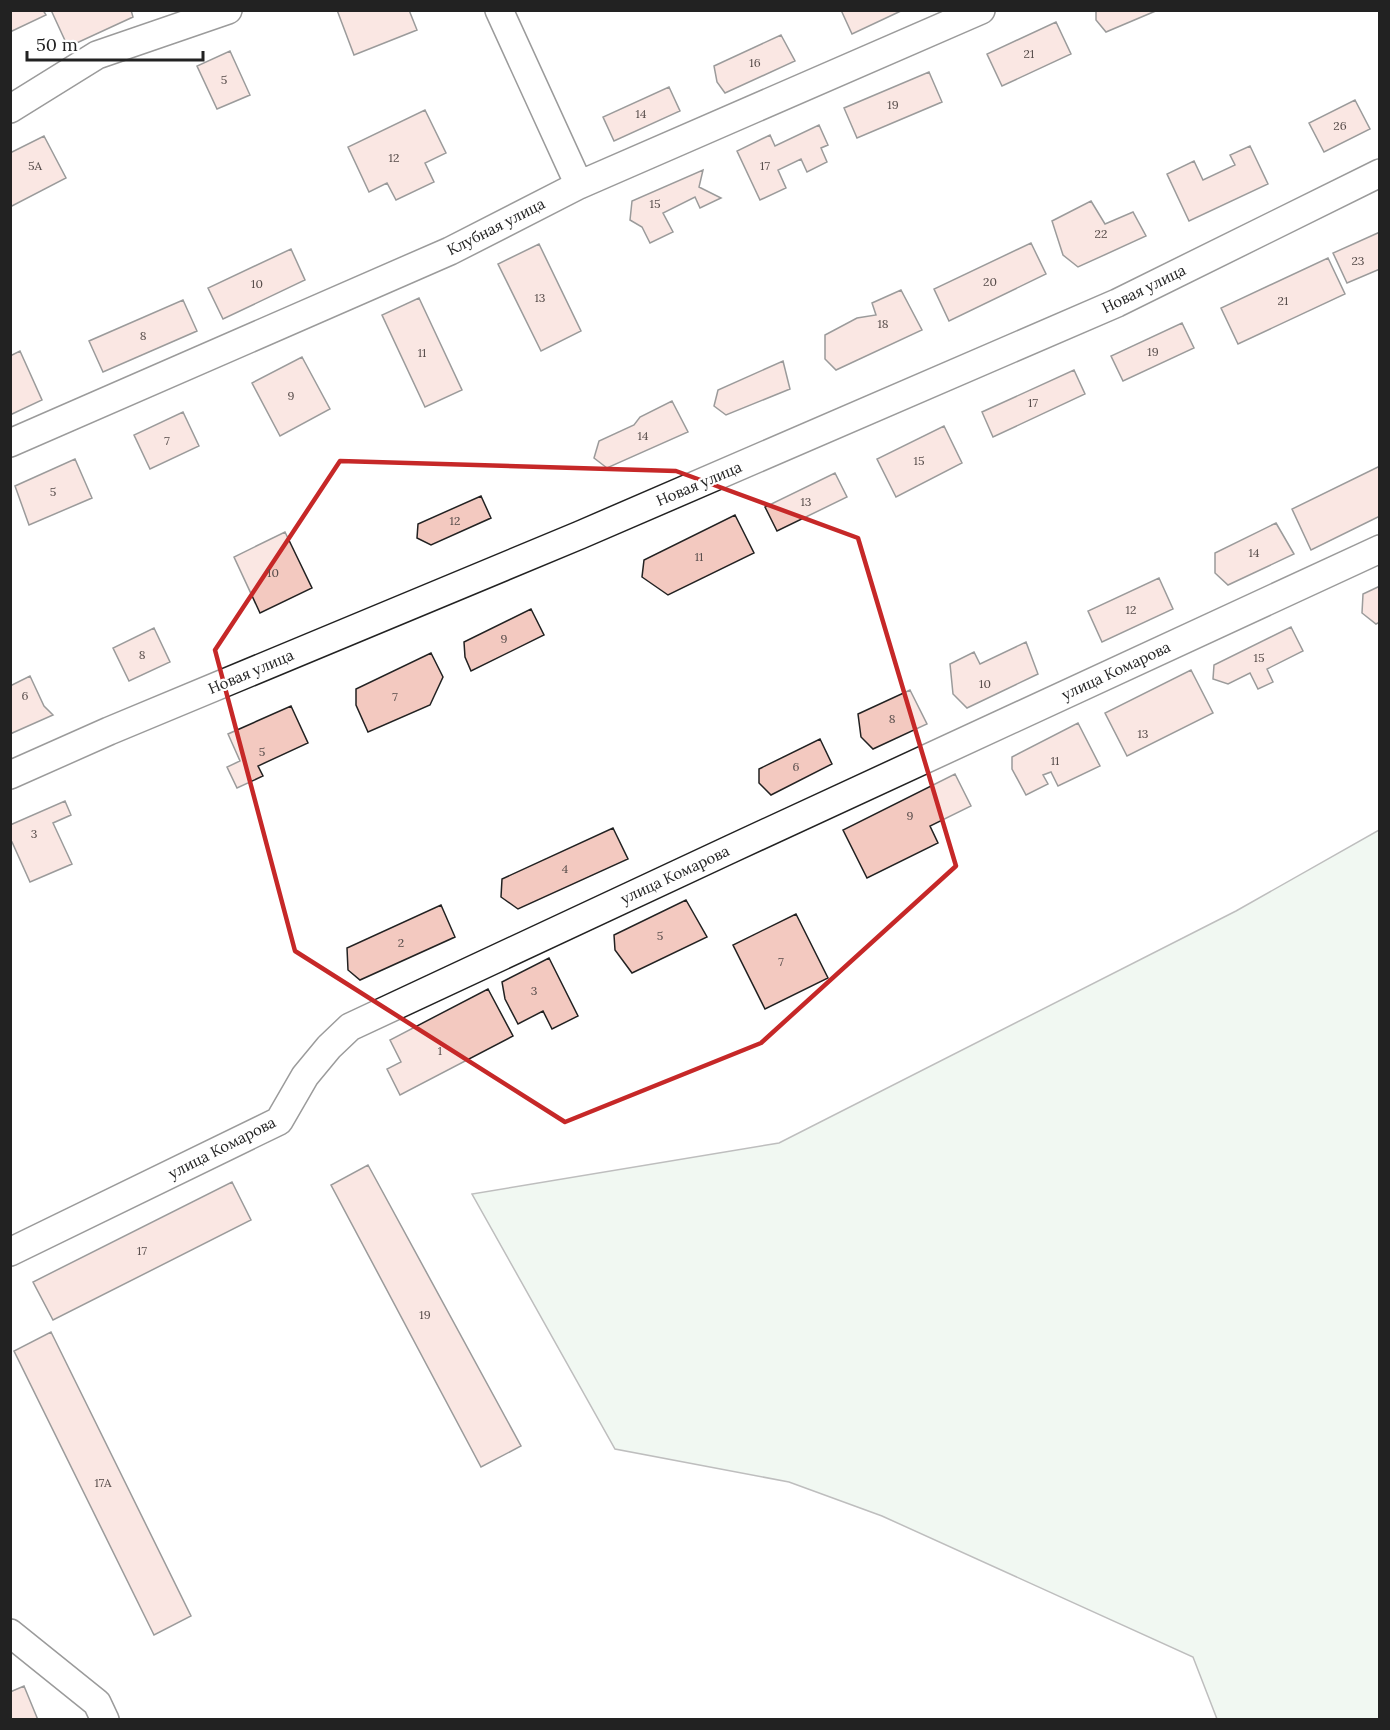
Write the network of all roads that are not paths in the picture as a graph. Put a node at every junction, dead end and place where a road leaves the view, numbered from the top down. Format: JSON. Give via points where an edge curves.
{"nodes":[{"id":1,"x":228,"y":10,"type":"edge"},
{"id":2,"x":499,"y":10,"type":"edge"},
{"id":3,"x":981,"y":10,"type":"edge"},
{"id":4,"x":10,"y":109,"type":"edge"},
{"id":5,"x":1380,"y":174,"type":"edge"},
{"id":6,"x":579,"y":185,"type":"junction"},
{"id":7,"x":10,"y":443,"type":"edge"},
{"id":8,"x":1380,"y":549,"type":"edge"},
{"id":9,"x":10,"y":775,"type":"edge"},
{"id":10,"x":10,"y":1252,"type":"edge"},
{"id":11,"x":10,"y":1633,"type":"edge"},
{"id":12,"x":105,"y":1719,"type":"edge"}],
"edges":[{"from":1,"to":4,"type":"street","via":[[96,55]]},
{"from":2,"to":6,"type":"street"},
{"from":3,"to":6,"type":"street","name":"Клубная улица"},
{"from":5,"to":9,"type":"street","name":"Новая улица","via":[[1117,303]]},
{"from":6,"to":7,"type":"street","name":"Клубная улица","via":[[450,251]]},
{"from":8,"to":10,"type":"street","name":"улица Комарова","via":[[350,1027],[305,1076],[279,1121]]},
{"from":11,"to":12,"type":"street","via":[[97,1703]]}]}
